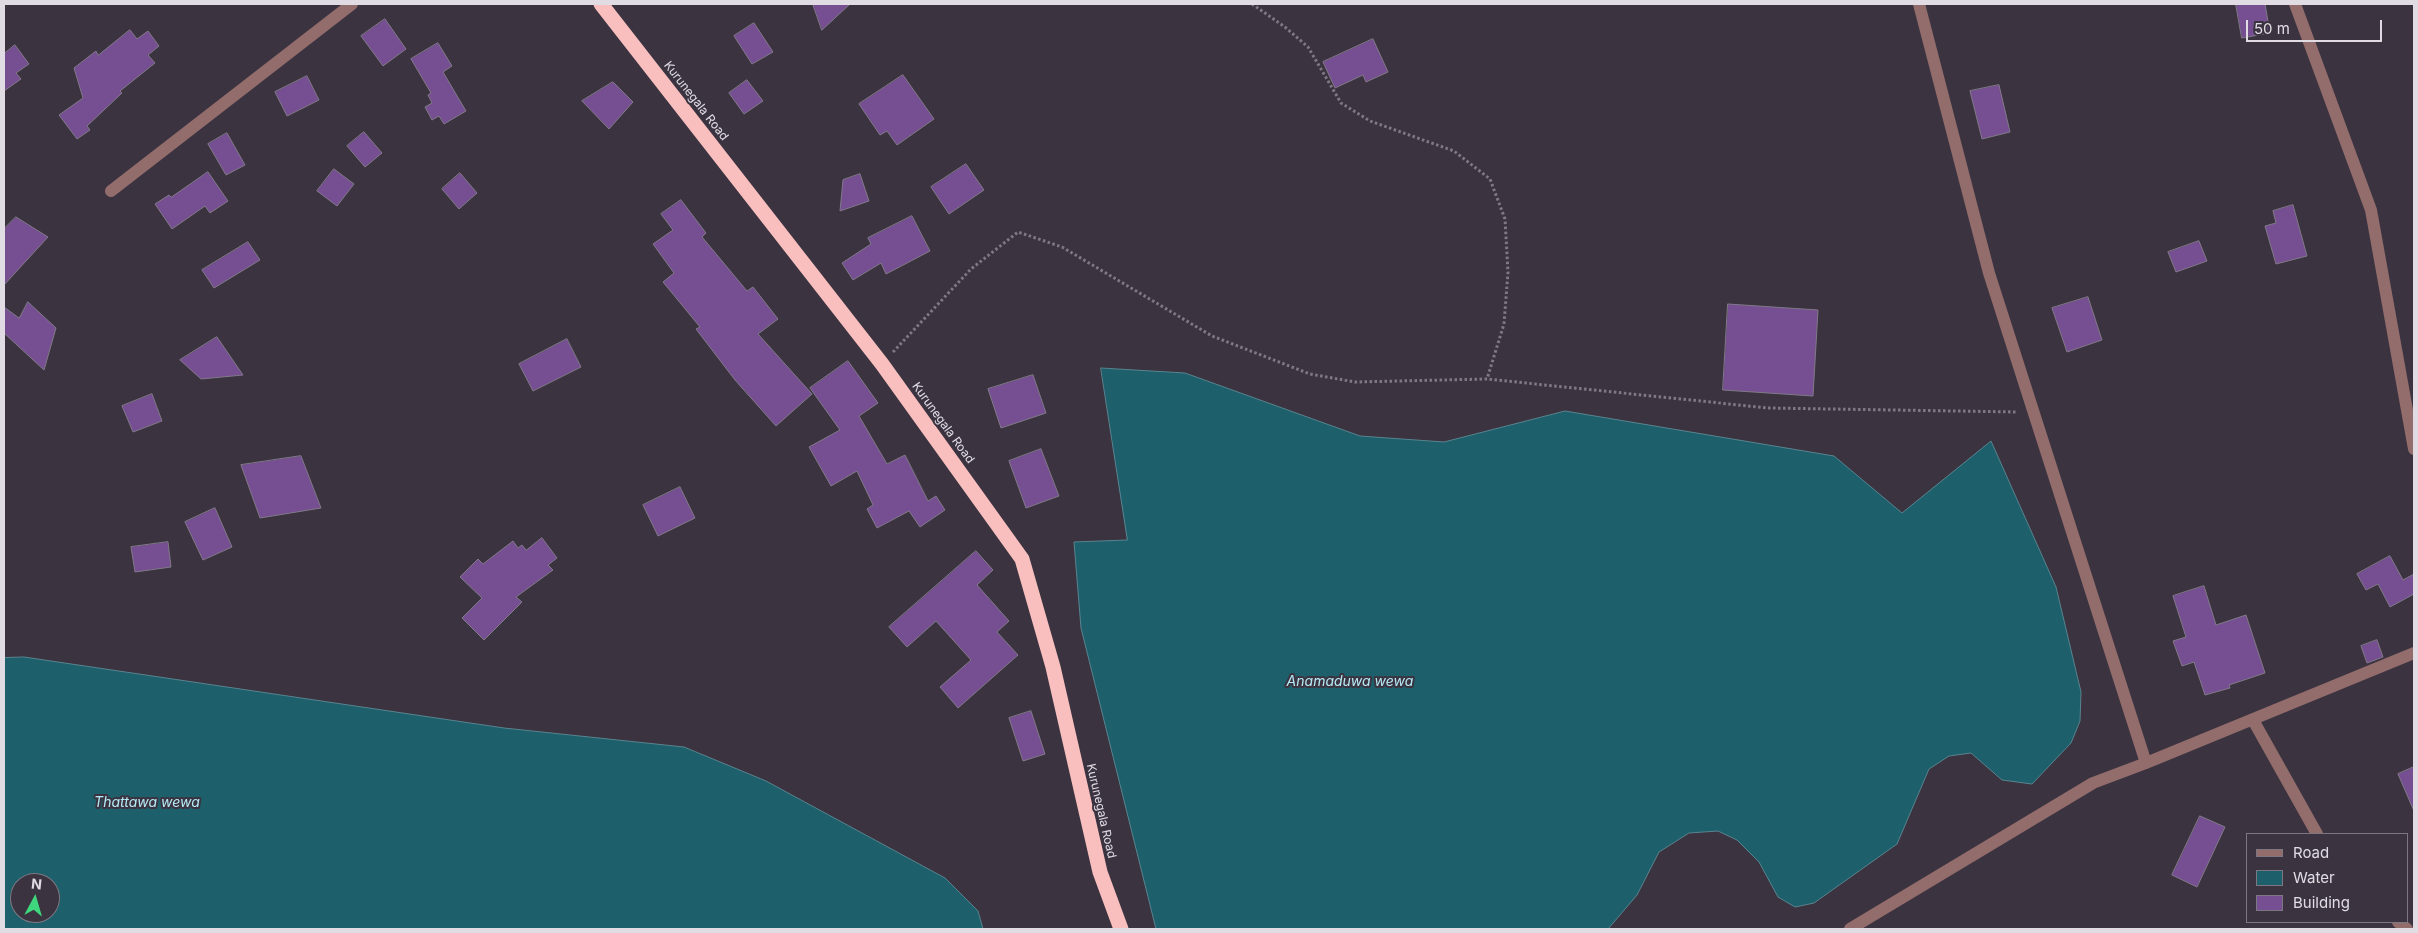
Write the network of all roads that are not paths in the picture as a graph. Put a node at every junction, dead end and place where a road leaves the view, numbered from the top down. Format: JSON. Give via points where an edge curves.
{"nodes":[{"id":1,"x":352,"y":4,"type":"edge"},
{"id":2,"x":601,"y":4,"type":"edge"},
{"id":3,"x":1919,"y":4,"type":"edge"},
{"id":4,"x":2294,"y":4,"type":"edge"},
{"id":5,"x":111,"y":191,"type":"dead end"},
{"id":6,"x":2414,"y":449,"type":"edge"},
{"id":7,"x":2414,"y":653,"type":"edge"},
{"id":8,"x":2253,"y":720,"type":"junction"},
{"id":9,"x":2146,"y":763,"type":"junction"},
{"id":10,"x":2316,"y":833,"type":"edge"},
{"id":11,"x":1121,"y":929,"type":"edge"},
{"id":12,"x":1850,"y":929,"type":"edge"}],
"edges":[{"from":1,"to":5,"type":"street"},
{"from":2,"to":11,"type":"highway","name":"Kurunegala Road","via":[[882,364],[1022,560],[1054,666],[1100,872]]},
{"from":3,"to":9,"type":"street","via":[[1989,273]]},
{"from":4,"to":6,"type":"street","via":[[2370,210]]},
{"from":7,"to":8,"type":"street"},
{"from":8,"to":9,"type":"street"},
{"from":8,"to":10,"type":"street"},
{"from":9,"to":12,"type":"street","via":[[2093,783]]}]}
